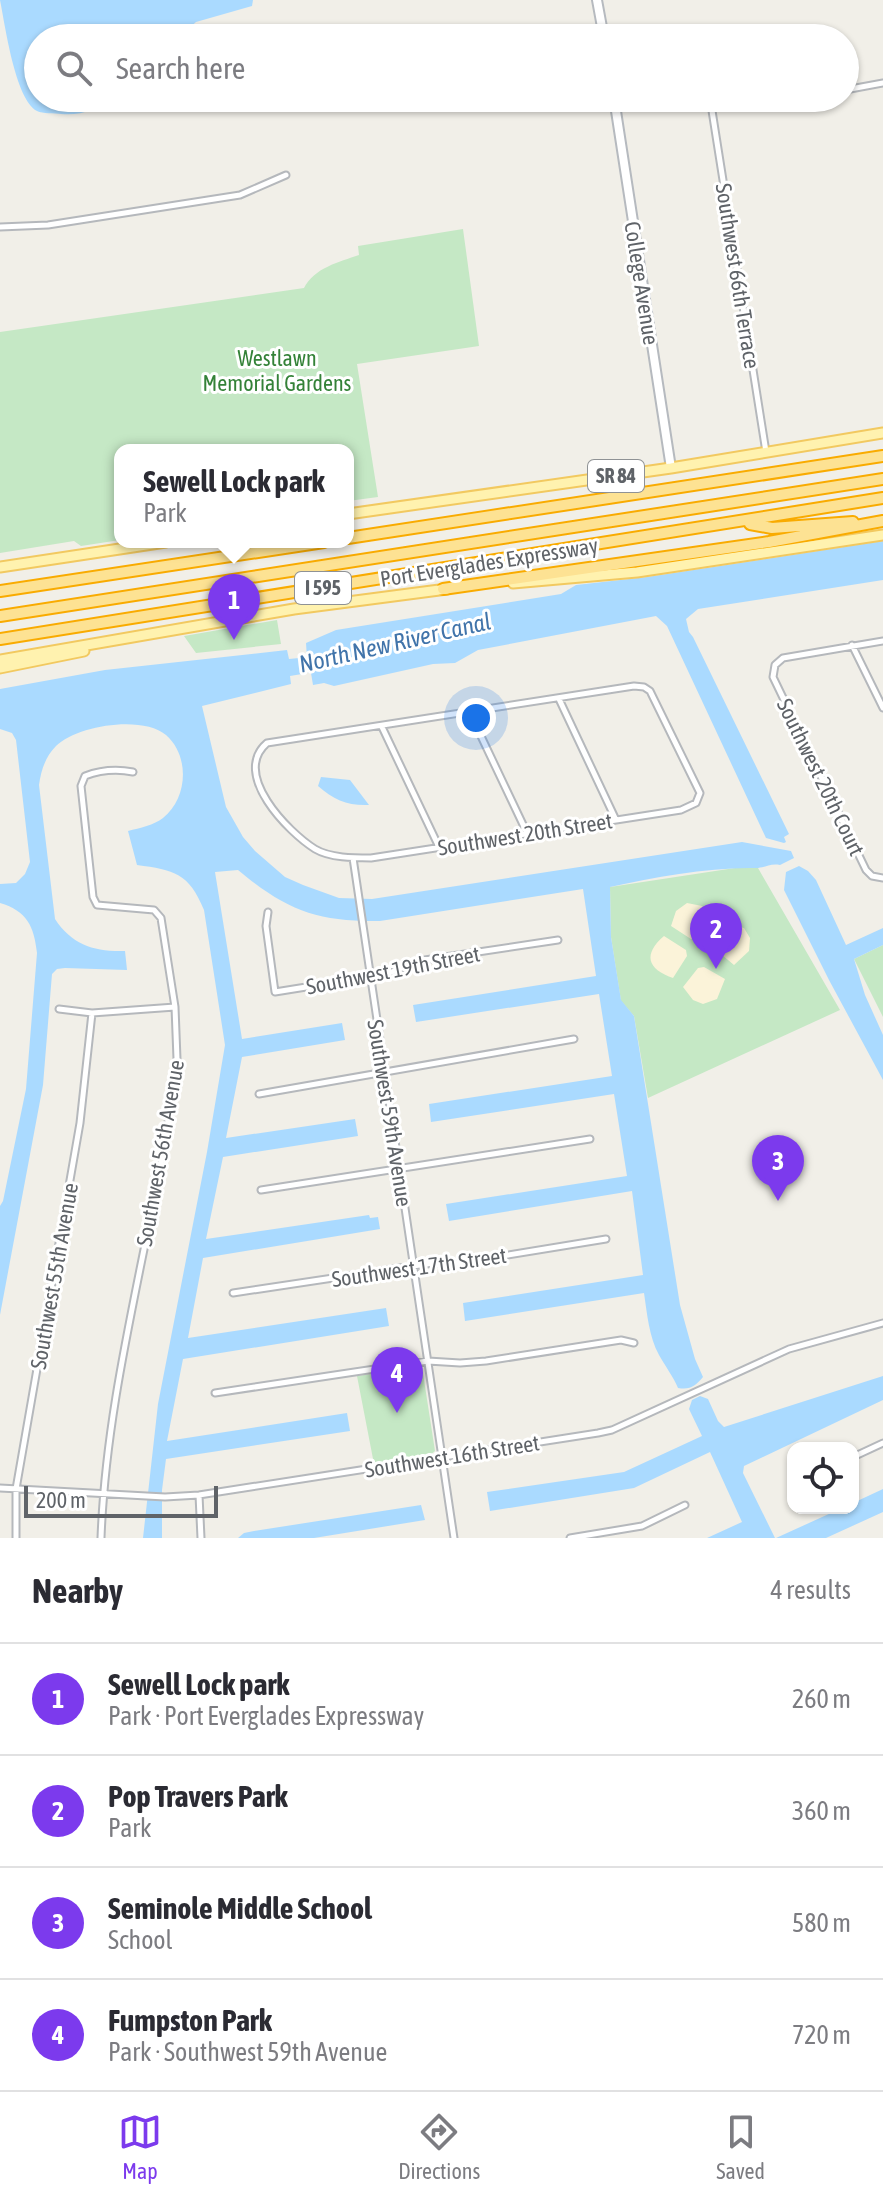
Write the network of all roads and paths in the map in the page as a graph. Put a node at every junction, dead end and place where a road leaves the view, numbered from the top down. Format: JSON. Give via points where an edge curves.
{"nodes":[{"id":1,"x":597,"y":0,"type":"edge"},
{"id":2,"x":601,"y":24,"type":"edge"},
{"id":3,"x":883,"y":83,"type":"edge"},
{"id":4,"x":859,"y":87,"type":"edge"},
{"id":5,"x":616,"y":112,"type":"edge"},
{"id":6,"x":712,"y":112,"type":"edge"},
{"id":7,"x":286,"y":175,"type":"dead end"},
{"id":8,"x":0,"y":227,"type":"edge"},
{"id":9,"x":883,"y":433,"type":"edge"},
{"id":10,"x":766,"y":453,"type":"junction"},
{"id":11,"x":883,"y":456,"type":"edge"},
{"id":12,"x":671,"y":468,"type":"junction"},
{"id":13,"x":883,"y":479,"type":"edge"},
{"id":14,"x":883,"y":498,"type":"edge"},
{"id":15,"x":354,"y":513,"type":"edge"},
{"id":16,"x":883,"y":521,"type":"edge"},
{"id":17,"x":740,"y":522,"type":"junction"},
{"id":18,"x":883,"y":535,"type":"edge"},
{"id":19,"x":354,"y":537,"type":"edge"},
{"id":20,"x":126,"y":548,"type":"edge"},
{"id":21,"x":284,"y":548,"type":"edge"},
{"id":22,"x":0,"y":567,"type":"edge"},
{"id":23,"x":443,"y":589,"type":"junction"},
{"id":24,"x":0,"y":591,"type":"edge"},
{"id":25,"x":0,"y":616,"type":"edge"},
{"id":26,"x":177,"y":629,"type":"junction"},
{"id":27,"x":0,"y":639,"type":"edge"},
{"id":28,"x":883,"y":641,"type":"edge"},
{"id":29,"x":852,"y":645,"type":"junction"},
{"id":30,"x":0,"y":660,"type":"edge"},
{"id":31,"x":0,"y":668,"type":"edge"},
{"id":32,"x":559,"y":699,"type":"junction"},
{"id":33,"x":883,"y":708,"type":"edge"},
{"id":34,"x":470,"y":713,"type":"junction"},
{"id":35,"x":382,"y":727,"type":"junction"},
{"id":36,"x":133,"y":772,"type":"dead end"},
{"id":37,"x":616,"y":820,"type":"junction"},
{"id":38,"x":527,"y":833,"type":"junction"},
{"id":39,"x":439,"y":847,"type":"junction"},
{"id":40,"x":353,"y":858,"type":"junction"},
{"id":41,"x":883,"y":878,"type":"edge"},
{"id":42,"x":268,"y":912,"type":"dead end"},
{"id":43,"x":558,"y":940,"type":"dead end"},
{"id":44,"x":369,"y":977,"type":"junction"},
{"id":45,"x":175,"y":1007,"type":"junction"},
{"id":46,"x":59,"y":1009,"type":"dead end"},
{"id":47,"x":92,"y":1013,"type":"junction"},
{"id":48,"x":574,"y":1039,"type":"dead end"},
{"id":49,"x":384,"y":1073,"type":"junction"},
{"id":50,"x":259,"y":1094,"type":"dead end"},
{"id":51,"x":590,"y":1139,"type":"dead end"},
{"id":52,"x":398,"y":1170,"type":"junction"},
{"id":53,"x":261,"y":1190,"type":"dead end"},
{"id":54,"x":606,"y":1239,"type":"dead end"},
{"id":55,"x":413,"y":1266,"type":"junction"},
{"id":56,"x":233,"y":1293,"type":"dead end"},
{"id":57,"x":883,"y":1323,"type":"edge"},
{"id":58,"x":634,"y":1343,"type":"dead end"},
{"id":59,"x":428,"y":1361,"type":"junction"},
{"id":60,"x":215,"y":1393,"type":"dead end"},
{"id":61,"x":883,"y":1443,"type":"edge"},
{"id":62,"x":859,"y":1454,"type":"edge"},
{"id":63,"x":444,"y":1458,"type":"junction"},
{"id":64,"x":0,"y":1488,"type":"edge"},
{"id":65,"x":16,"y":1489,"type":"junction"},
{"id":66,"x":103,"y":1493,"type":"junction"},
{"id":67,"x":199,"y":1495,"type":"junction"},
{"id":68,"x":685,"y":1505,"type":"dead end"},
{"id":69,"x":16,"y":1538,"type":"edge"},
{"id":70,"x":101,"y":1538,"type":"edge"},
{"id":71,"x":201,"y":1538,"type":"edge"},
{"id":72,"x":454,"y":1538,"type":"edge"},
{"id":73,"x":570,"y":1538,"type":"edge"}],
"edges":[{"from":1,"to":2,"type":"street"},
{"from":3,"to":4,"type":"street"},
{"from":5,"to":12,"type":"street","name":"College Avenue"},
{"from":6,"to":10,"type":"street","name":"Southwest 66th Terrace"},
{"from":7,"to":8,"type":"street","via":[[240,195],[48,225]]},
{"from":9,"to":10,"type":"main road","number":"SR 84"},
{"from":10,"to":12,"type":"main road","number":"SR 84"},
{"from":11,"to":19,"type":"highway","name":"Port Everglades Expressway"},
{"from":12,"to":15,"type":"main road","number":"SR 84"},
{"from":13,"to":25,"type":"highway"},
{"from":14,"to":17,"type":"highway","name":"Port Everglades Expressway","number":"I 595"},
{"from":16,"to":17,"type":"highway","via":[[772,528]]},
{"from":16,"to":23,"type":"highway"},
{"from":17,"to":27,"type":"highway","name":"Port Everglades Expressway","number":"I 595"},
{"from":18,"to":23,"type":"main road","via":[[637,572]]},
{"from":20,"to":22,"type":"main road"},
{"from":21,"to":24,"type":"highway","number":"I 595"},
{"from":23,"to":26,"type":"main road"},
{"from":26,"to":30,"type":"main road"},
{"from":26,"to":31,"type":"main road"},
{"from":28,"to":29,"type":"street"},
{"from":29,"to":33,"type":"street"},
{"from":29,"to":41,"type":"street","name":"Southwest 20th Court","via":[[783,658],[773,677],[866,870]]},
{"from":32,"to":34,"type":"street"},
{"from":32,"to":37,"type":"street"},
{"from":32,"to":37,"type":"street","name":"Southwest 20th Street","via":[[644,687],[700,793],[696,803],[681,810]]},
{"from":34,"to":35,"type":"street"},
{"from":34,"to":38,"type":"street"},
{"from":35,"to":39,"type":"street"},
{"from":35,"to":40,"type":"street","via":[[267,743],[256,759],[267,804],[293,832],[318,851]]},
{"from":36,"to":45,"type":"street","name":"Southwest 56th Avenue","via":[[94,773],[85,776],[81,786],[93,897],[97,905],[154,910],[161,918]]},
{"from":37,"to":38,"type":"street","name":"Southwest 20th Street"},
{"from":38,"to":39,"type":"street","name":"Southwest 20th Street"},
{"from":39,"to":40,"type":"street","name":"Southwest 20th Street"},
{"from":40,"to":44,"type":"street","name":"Southwest 59th Avenue"},
{"from":42,"to":44,"type":"street","name":"Southwest 19th Street","via":[[275,992]]},
{"from":43,"to":44,"type":"street","name":"Southwest 19th Street","via":[[418,961]]},
{"from":44,"to":49,"type":"street","name":"Southwest 59th Avenue"},
{"from":45,"to":47,"type":"street"},
{"from":45,"to":66,"type":"street","name":"Southwest 56th Avenue","via":[[173,1092]]},
{"from":46,"to":47,"type":"street"},
{"from":47,"to":65,"type":"street","name":"Southwest 55th Avenue","via":[[80,1123]]},
{"from":48,"to":49,"type":"street"},
{"from":49,"to":50,"type":"street"},
{"from":49,"to":52,"type":"street","name":"Southwest 59th Avenue"},
{"from":51,"to":52,"type":"street"},
{"from":52,"to":53,"type":"street"},
{"from":52,"to":55,"type":"street","name":"Southwest 59th Avenue"},
{"from":54,"to":55,"type":"street","name":"Southwest 17th Street"},
{"from":55,"to":56,"type":"street","name":"Southwest 17th Street"},
{"from":55,"to":59,"type":"street","name":"Southwest 59th Avenue"},
{"from":57,"to":63,"type":"street","name":"Southwest 16th Street","via":[[789,1349],[612,1430]]},
{"from":58,"to":59,"type":"street","via":[[621,1340],[460,1363]]},
{"from":59,"to":60,"type":"street"},
{"from":59,"to":63,"type":"street","name":"Southwest 59th Avenue"},
{"from":61,"to":62,"type":"street"},
{"from":63,"to":67,"type":"street","name":"Southwest 16th Street"},
{"from":63,"to":72,"type":"street","name":"Southwest 59th Avenue"},
{"from":64,"to":65,"type":"street","name":"Southwest 16th Street"},
{"from":65,"to":66,"type":"street","name":"Southwest 16th Street"},
{"from":65,"to":69,"type":"street","name":"Southwest 55th Avenue"},
{"from":66,"to":67,"type":"street","name":"Southwest 16th Street"},
{"from":66,"to":70,"type":"street","name":"Southwest 56th Avenue"},
{"from":67,"to":71,"type":"street"},
{"from":68,"to":73,"type":"street","via":[[642,1526]]}]}
